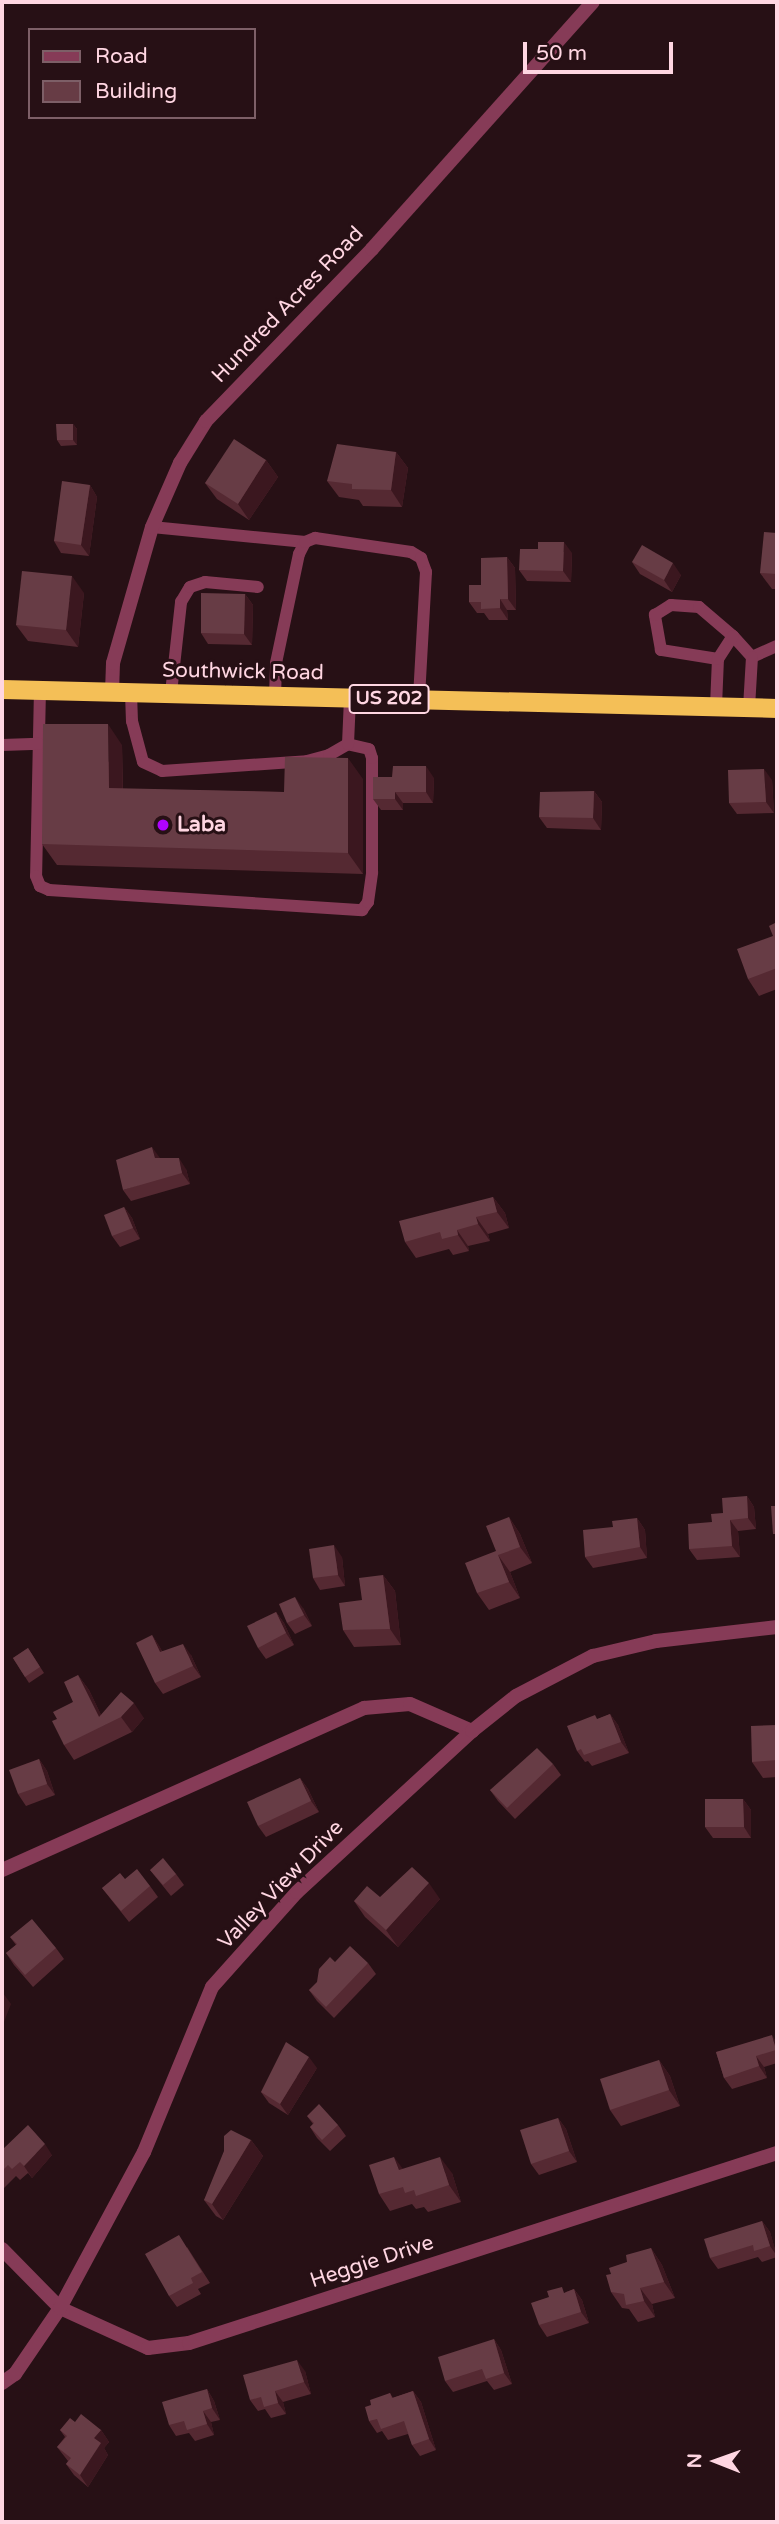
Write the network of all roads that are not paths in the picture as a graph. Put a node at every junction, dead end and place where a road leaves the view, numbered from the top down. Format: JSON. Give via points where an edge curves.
{"nodes":[{"id":1,"x":593,"y":2,"type":"edge"},
{"id":2,"x":152,"y":527,"type":"junction"},
{"id":3,"x":305,"y":542,"type":"junction"},
{"id":4,"x":258,"y":587,"type":"dead end"},
{"id":5,"x":733,"y":636,"type":"junction"},
{"id":6,"x":777,"y":646,"type":"edge"},
{"id":7,"x":752,"y":657,"type":"junction"},
{"id":8,"x":718,"y":659,"type":"junction"},
{"id":9,"x":2,"y":689,"type":"edge"},
{"id":10,"x":40,"y":690,"type":"junction"},
{"id":11,"x":122,"y":692,"type":"junction"},
{"id":12,"x":171,"y":694,"type":"junction"},
{"id":13,"x":275,"y":696,"type":"junction"},
{"id":14,"x":350,"y":698,"type":"junction"},
{"id":15,"x":419,"y":699,"type":"junction"},
{"id":16,"x":716,"y":706,"type":"junction"},
{"id":17,"x":749,"y":707,"type":"junction"},
{"id":18,"x":777,"y":708,"type":"edge"},
{"id":19,"x":39,"y":744,"type":"junction"},
{"id":20,"x":348,"y":744,"type":"junction"},
{"id":21,"x":2,"y":745,"type":"edge"},
{"id":22,"x":777,"y":1627,"type":"edge"},
{"id":23,"x":472,"y":1731,"type":"junction"},
{"id":24,"x":2,"y":1870,"type":"edge"},
{"id":25,"x":777,"y":2153,"type":"edge"},
{"id":26,"x":2,"y":2249,"type":"edge"},
{"id":27,"x":60,"y":2308,"type":"junction"},
{"id":28,"x":2,"y":2383,"type":"edge"}],
"edges":[{"from":1,"to":2,"type":"street","name":"Hundred Acres Road","via":[[372,249],[206,421],[180,463]]},
{"from":2,"to":3,"type":"lane"},
{"from":2,"to":11,"type":"street","name":"Hundred Acres Road","via":[[113,663]]},
{"from":3,"to":13,"type":"lane","via":[[276,663]]},
{"from":3,"to":15,"type":"lane","via":[[315,538],[411,552],[421,558],[426,572]]},
{"from":4,"to":12,"type":"lane","via":[[205,582],[190,587],[181,602]]},
{"from":5,"to":7,"type":"lane"},
{"from":5,"to":8,"type":"lane"},
{"from":5,"to":8,"type":"lane","via":[[699,607],[671,605],[654,615],[661,650]]},
{"from":6,"to":7,"type":"lane"},
{"from":7,"to":17,"type":"lane"},
{"from":8,"to":16,"type":"lane"},
{"from":9,"to":10,"type":"highway","name":"Southwick Road","number":"US 202"},
{"from":10,"to":11,"type":"highway","name":"Southwick Road","number":"US 202"},
{"from":10,"to":19,"type":"lane"},
{"from":11,"to":12,"type":"highway","name":"Southwick Road","number":"US 202"},
{"from":11,"to":20,"type":"lane","via":[[143,762],[162,771],[307,761]]},
{"from":12,"to":13,"type":"highway","name":"Southwick Road","number":"US 202"},
{"from":13,"to":14,"type":"highway","name":"Southwick Road","number":"US 202"},
{"from":14,"to":15,"type":"highway","name":"Southwick Road","number":"US 202"},
{"from":14,"to":20,"type":"lane"},
{"from":15,"to":16,"type":"highway","name":"Southwick Road","number":"US 202"},
{"from":16,"to":17,"type":"highway","name":"Southwick Road","number":"US 202"},
{"from":17,"to":18,"type":"highway","name":"Southwick Road","number":"US 202"},
{"from":19,"to":20,"type":"lane","via":[[36,876],[40,886],[348,912],[362,910],[368,901],[372,758],[369,749]]},
{"from":19,"to":21,"type":"lane"},
{"from":22,"to":23,"type":"street","name":"Valley View Drive","via":[[656,1641],[593,1656],[516,1696]]},
{"from":23,"to":24,"type":"street","via":[[410,1704],[364,1707]]},
{"from":23,"to":27,"type":"street","name":"Valley View Drive","via":[[297,1892],[212,1987],[144,2152]]},
{"from":25,"to":27,"type":"street","name":"Heggie Drive","via":[[189,2343],[148,2348]]},
{"from":26,"to":27,"type":"street","name":"Heggie Drive"},
{"from":27,"to":28,"type":"street","name":"Valley View Drive","via":[[15,2374]]}]}
